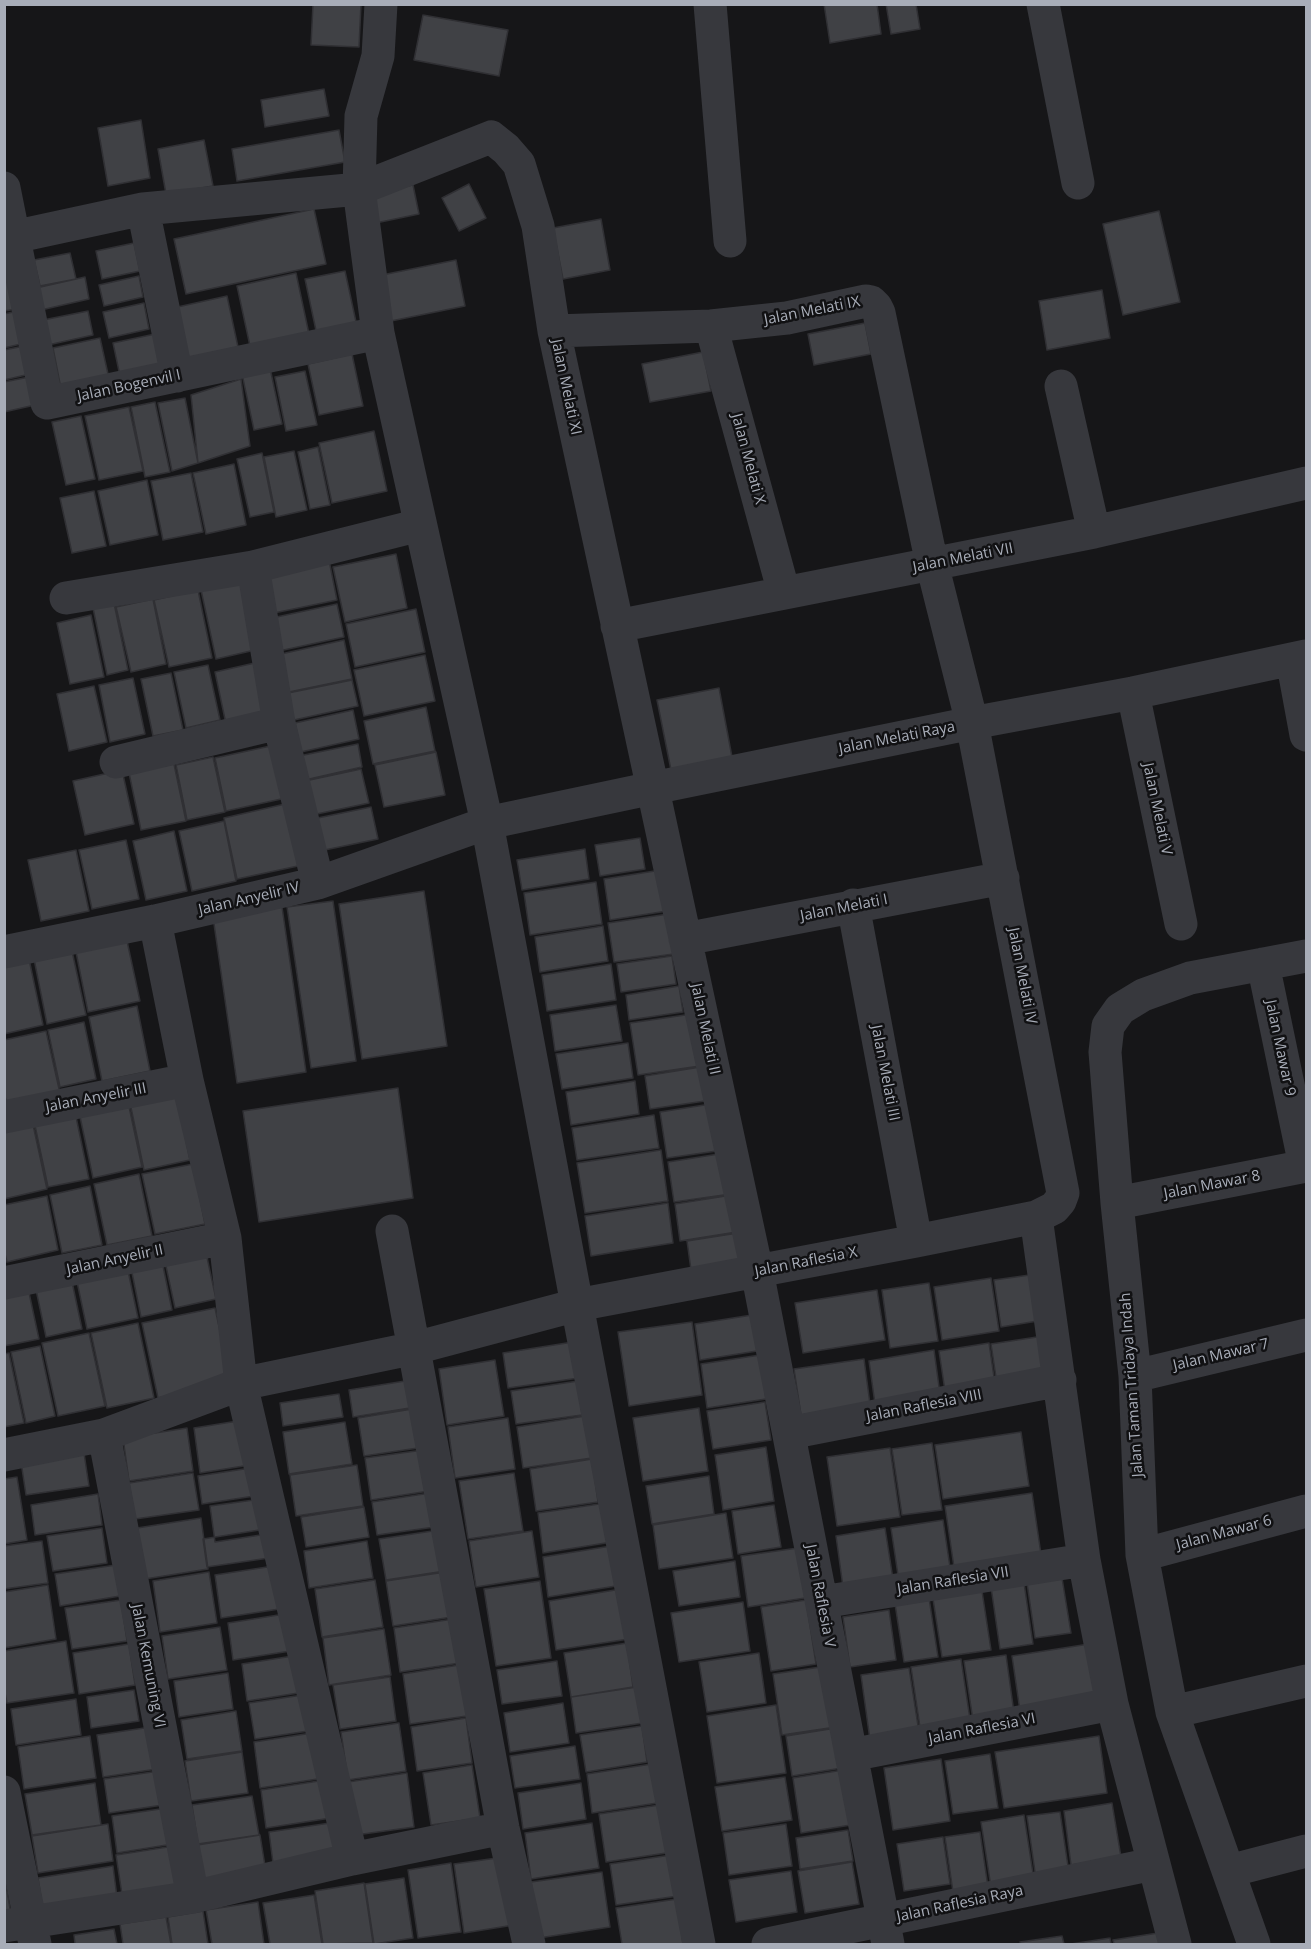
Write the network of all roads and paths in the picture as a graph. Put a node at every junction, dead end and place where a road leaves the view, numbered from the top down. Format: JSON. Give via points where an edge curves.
{"nodes":[{"id":1,"x":381,"y":4,"type":"edge"},
{"id":2,"x":710,"y":4,"type":"edge"},
{"id":3,"x":1043,"y":4,"type":"edge"},
{"id":4,"x":1078,"y":183,"type":"dead end"},
{"id":5,"x":4,"y":188,"type":"edge"},
{"id":6,"x":359,"y":189,"type":"junction"},
{"id":7,"x":143,"y":209,"type":"junction"},
{"id":8,"x":10,"y":238,"type":"edge"},
{"id":9,"x":730,"y":241,"type":"dead end"},
{"id":10,"x":711,"y":326,"type":"junction"},
{"id":11,"x":554,"y":331,"type":"junction"},
{"id":12,"x":378,"y":333,"type":"junction"},
{"id":13,"x":177,"y":376,"type":"junction"},
{"id":14,"x":1061,"y":386,"type":"dead end"},
{"id":15,"x":1306,"y":483,"type":"edge"},
{"id":16,"x":420,"y":525,"type":"junction"},
{"id":17,"x":1094,"y":532,"type":"junction"},
{"id":18,"x":932,"y":564,"type":"junction"},
{"id":19,"x":253,"y":567,"type":"junction"},
{"id":20,"x":784,"y":592,"type":"junction"},
{"id":21,"x":66,"y":598,"type":"dead end"},
{"id":22,"x":617,"y":626,"type":"junction"},
{"id":23,"x":1299,"y":658,"type":"edge"},
{"id":24,"x":1133,"y":693,"type":"junction"},
{"id":25,"x":279,"y":723,"type":"junction"},
{"id":26,"x":972,"y":723,"type":"junction"},
{"id":27,"x":1306,"y":735,"type":"edge"},
{"id":28,"x":116,"y":762,"type":"dead end"},
{"id":29,"x":653,"y":788,"type":"junction"},
{"id":30,"x":487,"y":823,"type":"junction"},
{"id":31,"x":1003,"y":878,"type":"junction"},
{"id":32,"x":318,"y":883,"type":"junction"},
{"id":33,"x":853,"y":905,"type":"junction"},
{"id":34,"x":155,"y":921,"type":"junction"},
{"id":35,"x":1181,"y":924,"type":"dead end"},
{"id":36,"x":685,"y":939,"type":"junction"},
{"id":37,"x":4,"y":952,"type":"edge"},
{"id":38,"x":1306,"y":956,"type":"edge"},
{"id":39,"x":1263,"y":964,"type":"junction"},
{"id":40,"x":187,"y":1080,"type":"junction"},
{"id":41,"x":4,"y":1117,"type":"edge"},
{"id":42,"x":1306,"y":1166,"type":"edge"},
{"id":43,"x":1117,"y":1203,"type":"junction"},
{"id":44,"x":1036,"y":1217,"type":"junction"},
{"id":45,"x":392,"y":1231,"type":"dead end"},
{"id":46,"x":225,"y":1238,"type":"junction"},
{"id":47,"x":916,"y":1241,"type":"junction"},
{"id":48,"x":757,"y":1271,"type":"junction"},
{"id":49,"x":4,"y":1283,"type":"edge"},
{"id":50,"x":577,"y":1305,"type":"junction"},
{"id":51,"x":1306,"y":1335,"type":"edge"},
{"id":52,"x":415,"y":1348,"type":"junction"},
{"id":53,"x":1135,"y":1376,"type":"junction"},
{"id":54,"x":1060,"y":1380,"type":"junction"},
{"id":55,"x":241,"y":1384,"type":"junction"},
{"id":56,"x":789,"y":1433,"type":"junction"},
{"id":57,"x":104,"y":1435,"type":"junction"},
{"id":58,"x":4,"y":1455,"type":"edge"},
{"id":59,"x":1306,"y":1511,"type":"edge"},
{"id":60,"x":1142,"y":1555,"type":"junction"},
{"id":61,"x":1084,"y":1560,"type":"junction"},
{"id":62,"x":822,"y":1602,"type":"junction"},
{"id":63,"x":1306,"y":1681,"type":"edge"},
{"id":64,"x":1112,"y":1704,"type":"junction"},
{"id":65,"x":1172,"y":1712,"type":"junction"},
{"id":66,"x":851,"y":1755,"type":"junction"},
{"id":67,"x":4,"y":1792,"type":"edge"},
{"id":68,"x":503,"y":1828,"type":"junction"},
{"id":69,"x":1306,"y":1851,"type":"edge"},
{"id":70,"x":352,"y":1859,"type":"junction"},
{"id":71,"x":1152,"y":1864,"type":"junction"},
{"id":72,"x":1229,"y":1871,"type":"junction"},
{"id":73,"x":193,"y":1897,"type":"junction"},
{"id":74,"x":23,"y":1930,"type":"edge"},
{"id":75,"x":886,"y":1932,"type":"edge"},
{"id":76,"x":529,"y":1944,"type":"edge"},
{"id":77,"x":699,"y":1944,"type":"edge"},
{"id":78,"x":768,"y":1944,"type":"edge"},
{"id":79,"x":1175,"y":1944,"type":"edge"},
{"id":80,"x":1254,"y":1944,"type":"edge"}],
"edges":[{"from":1,"to":6,"type":"street","via":[[378,56],[361,116]]},
{"from":2,"to":9,"type":"street"},
{"from":3,"to":4,"type":"street"},
{"from":5,"to":8,"type":"street"},
{"from":6,"to":7,"type":"street"},
{"from":6,"to":11,"type":"street","name":"Jalan Melati XI","via":[[491,136],[519,164],[538,225]]},
{"from":6,"to":12,"type":"street"},
{"from":7,"to":8,"type":"street"},
{"from":7,"to":13,"type":"street"},
{"from":8,"to":13,"type":"street","name":"Jalan Bogenvil I","via":[[46,403]]},
{"from":10,"to":11,"type":"street","name":"Jalan Melati IX"},
{"from":10,"to":18,"type":"street","name":"Jalan Melati IX","via":[[787,318],[866,301],[876,307]]},
{"from":10,"to":20,"type":"street","name":"Jalan Melati X"},
{"from":11,"to":22,"type":"street","name":"Jalan Melati XI"},
{"from":12,"to":13,"type":"street","name":"Jalan Bogenvil I"},
{"from":12,"to":16,"type":"street"},
{"from":14,"to":17,"type":"street"},
{"from":15,"to":17,"type":"street","name":"Jalan Melati VII"},
{"from":16,"to":19,"type":"street"},
{"from":16,"to":30,"type":"street"},
{"from":17,"to":18,"type":"street","name":"Jalan Melati VII"},
{"from":18,"to":20,"type":"street","name":"Jalan Melati VII"},
{"from":18,"to":26,"type":"street","name":"Jalan Melati IX"},
{"from":19,"to":21,"type":"street"},
{"from":19,"to":25,"type":"street"},
{"from":20,"to":22,"type":"street","name":"Jalan Melati VII"},
{"from":22,"to":29,"type":"street","name":"Jalan Melati XI"},
{"from":23,"to":24,"type":"street","name":"Jalan Melati Raya"},
{"from":23,"to":27,"type":"street"},
{"from":24,"to":26,"type":"street","name":"Jalan Melati Raya"},
{"from":24,"to":35,"type":"street","name":"Jalan Melati V"},
{"from":25,"to":28,"type":"street"},
{"from":25,"to":32,"type":"street"},
{"from":26,"to":29,"type":"street","name":"Jalan Melati Raya"},
{"from":26,"to":31,"type":"street","name":"Jalan Melati IV"},
{"from":29,"to":30,"type":"street","name":"Jalan Melati Raya"},
{"from":29,"to":36,"type":"street","name":"Jalan Melati II"},
{"from":30,"to":32,"type":"street","name":"Jalan Anyelir IV"},
{"from":30,"to":50,"type":"street"},
{"from":31,"to":33,"type":"street","name":"Jalan Melati I"},
{"from":31,"to":44,"type":"street","name":"Jalan Melati IV","via":[[1063,1193],[1054,1208]]},
{"from":32,"to":34,"type":"street","name":"Jalan Anyelir IV"},
{"from":33,"to":36,"type":"street","name":"Jalan Melati I"},
{"from":33,"to":47,"type":"street","name":"Jalan Melati III"},
{"from":34,"to":37,"type":"street","name":"Jalan Anyelir IV"},
{"from":34,"to":40,"type":"street"},
{"from":36,"to":48,"type":"street","name":"Jalan Melati II"},
{"from":38,"to":39,"type":"street","name":"Jalan Taman Tridaya Indah"},
{"from":39,"to":42,"type":"street","name":"Jalan Mawar 9"},
{"from":39,"to":43,"type":"street","name":"Jalan Taman Tridaya Indah","via":[[1190,978],[1143,994],[1120,1009],[1108,1026],[1105,1052]]},
{"from":40,"to":41,"type":"street","name":"Jalan Anyelir III"},
{"from":40,"to":46,"type":"street"},
{"from":42,"to":43,"type":"street","name":"Jalan Mawar 8"},
{"from":43,"to":53,"type":"street","name":"Jalan Taman Tridaya Indah"},
{"from":44,"to":47,"type":"street","name":"Jalan Raflesia X"},
{"from":44,"to":54,"type":"street"},
{"from":45,"to":52,"type":"street"},
{"from":46,"to":49,"type":"street","name":"Jalan Anyelir II"},
{"from":46,"to":55,"type":"street"},
{"from":47,"to":48,"type":"street","name":"Jalan Raflesia X"},
{"from":48,"to":50,"type":"street","name":"Jalan Raflesia X"},
{"from":48,"to":56,"type":"street","name":"Jalan Raflesia V"},
{"from":50,"to":52,"type":"street","name":"Jalan Raflesia X"},
{"from":50,"to":77,"type":"street"},
{"from":51,"to":53,"type":"street","name":"Jalan Mawar 7"},
{"from":52,"to":55,"type":"street","name":"Jalan Raflesia X"},
{"from":52,"to":68,"type":"street"},
{"from":53,"to":60,"type":"street","name":"Jalan Taman Tridaya Indah"},
{"from":54,"to":56,"type":"street","name":"Jalan Raflesia VIII"},
{"from":54,"to":61,"type":"street"},
{"from":55,"to":57,"type":"street","name":"Jalan Raflesia X"},
{"from":55,"to":70,"type":"street"},
{"from":56,"to":62,"type":"street","name":"Jalan Raflesia V"},
{"from":57,"to":58,"type":"street","name":"Jalan Raflesia X"},
{"from":57,"to":73,"type":"street","name":"Jalan Kemuning VI"},
{"from":59,"to":60,"type":"street","name":"Jalan Mawar 6"},
{"from":60,"to":65,"type":"street","name":"Jalan Taman Tridaya Indah"},
{"from":61,"to":62,"type":"street","name":"Jalan Raflesia VII"},
{"from":61,"to":64,"type":"street"},
{"from":62,"to":66,"type":"street","name":"Jalan Raflesia V"},
{"from":63,"to":65,"type":"street"},
{"from":64,"to":66,"type":"street","name":"Jalan Raflesia VI"},
{"from":64,"to":71,"type":"street"},
{"from":65,"to":72,"type":"street","name":"Jalan Taman Tridaya Indah"},
{"from":66,"to":75,"type":"street","name":"Jalan Raflesia V"},
{"from":67,"to":74,"type":"street"},
{"from":68,"to":70,"type":"street"},
{"from":68,"to":76,"type":"street"},
{"from":69,"to":72,"type":"street"},
{"from":70,"to":73,"type":"street"},
{"from":71,"to":75,"type":"street","name":"Jalan Raflesia Raya"},
{"from":71,"to":79,"type":"street"},
{"from":72,"to":80,"type":"street","name":"Jalan Taman Tridaya Indah"},
{"from":73,"to":74,"type":"street"},
{"from":75,"to":78,"type":"street","name":"Jalan Raflesia Raya"}]}
